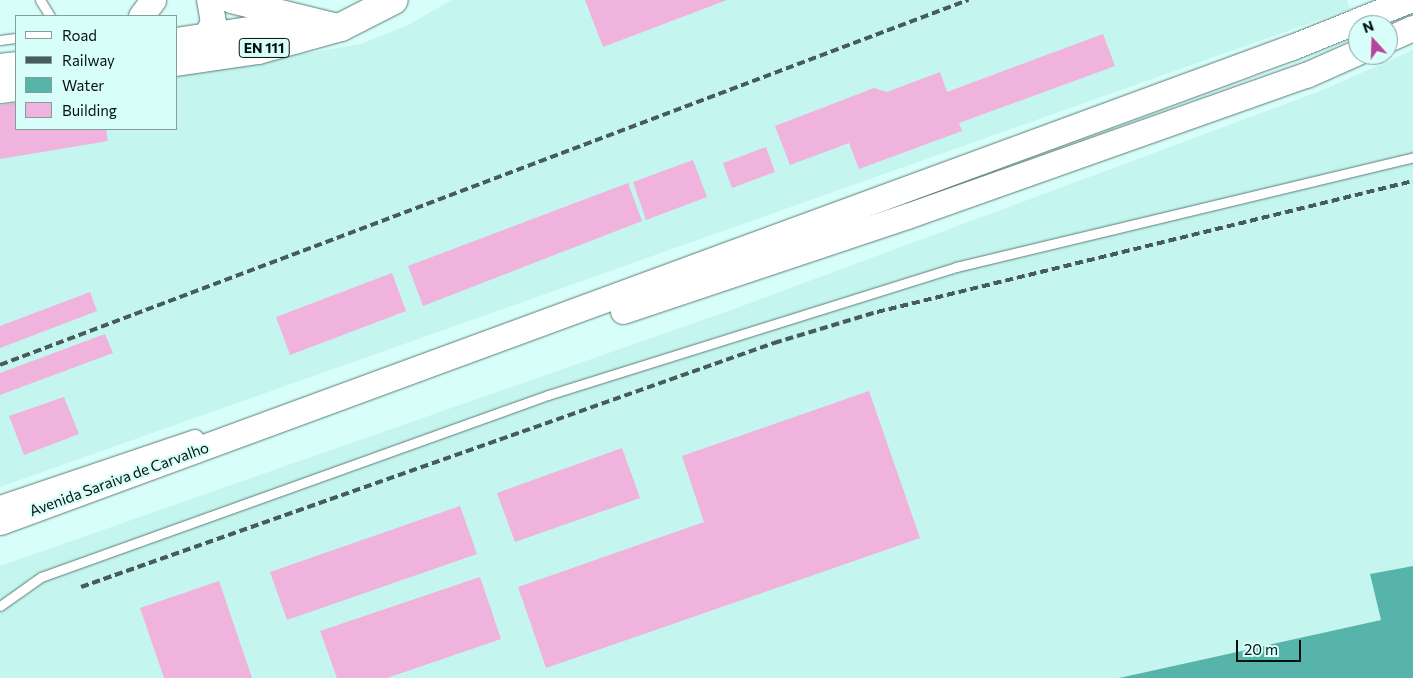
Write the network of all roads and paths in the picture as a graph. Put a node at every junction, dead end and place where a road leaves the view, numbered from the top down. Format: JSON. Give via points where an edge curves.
{"nodes":[{"id":1,"x":40,"y":0,"type":"edge"},
{"id":2,"x":154,"y":0,"type":"edge"},
{"id":3,"x":209,"y":0,"type":"edge"},
{"id":4,"x":231,"y":0,"type":"edge"},
{"id":5,"x":394,"y":0,"type":"edge"},
{"id":6,"x":1409,"y":0,"type":"edge"},
{"id":7,"x":49,"y":15,"type":"edge"},
{"id":8,"x":143,"y":15,"type":"edge"},
{"id":9,"x":154,"y":15,"type":"edge"},
{"id":10,"x":341,"y":27,"type":"junction"},
{"id":11,"x":1413,"y":28,"type":"edge"},
{"id":12,"x":1398,"y":35,"type":"edge"},
{"id":13,"x":15,"y":38,"type":"edge"},
{"id":14,"x":204,"y":39,"type":"junction"},
{"id":15,"x":0,"y":40,"type":"edge"},
{"id":16,"x":178,"y":54,"type":"edge"},
{"id":17,"x":1348,"y":56,"type":"edge"},
{"id":18,"x":15,"y":66,"type":"edge"},
{"id":19,"x":0,"y":68,"type":"edge"},
{"id":20,"x":15,"y":87,"type":"edge"},
{"id":21,"x":0,"y":90,"type":"edge"},
{"id":22,"x":1413,"y":157,"type":"edge"},
{"id":23,"x":238,"y":436,"type":"junction"},
{"id":24,"x":0,"y":505,"type":"edge"},
{"id":25,"x":0,"y":522,"type":"edge"},
{"id":26,"x":0,"y":606,"type":"edge"}],
"edges":[{"from":1,"to":7,"type":"lane"},
{"from":2,"to":8,"type":"main road"},
{"from":2,"to":9,"type":"main road"},
{"from":3,"to":14,"type":"main road","via":[[213,22]]},
{"from":4,"to":10,"type":"main road"},
{"from":5,"to":10,"type":"main road","number":"EN 111"},
{"from":6,"to":23,"type":"main road","via":[[1292,47]]},
{"from":10,"to":14,"type":"main road","number":"EN 111","via":[[255,30]]},
{"from":10,"to":16,"type":"main road","number":"EN 111","via":[[258,50]]},
{"from":11,"to":12,"type":"main road"},
{"from":13,"to":15,"type":"lane"},
{"from":14,"to":16,"type":"main road"},
{"from":17,"to":23,"type":"main road","via":[[1306,75],[907,216]]},
{"from":18,"to":19,"type":"main road"},
{"from":20,"to":21,"type":"main road"},
{"from":22,"to":26,"type":"lane","via":[[956,267],[558,392],[41,577]]},
{"from":23,"to":24,"type":"street","via":[[188,440]]},
{"from":23,"to":25,"type":"main road","name":"Avenida Saraiva de Carvalho"}]}
